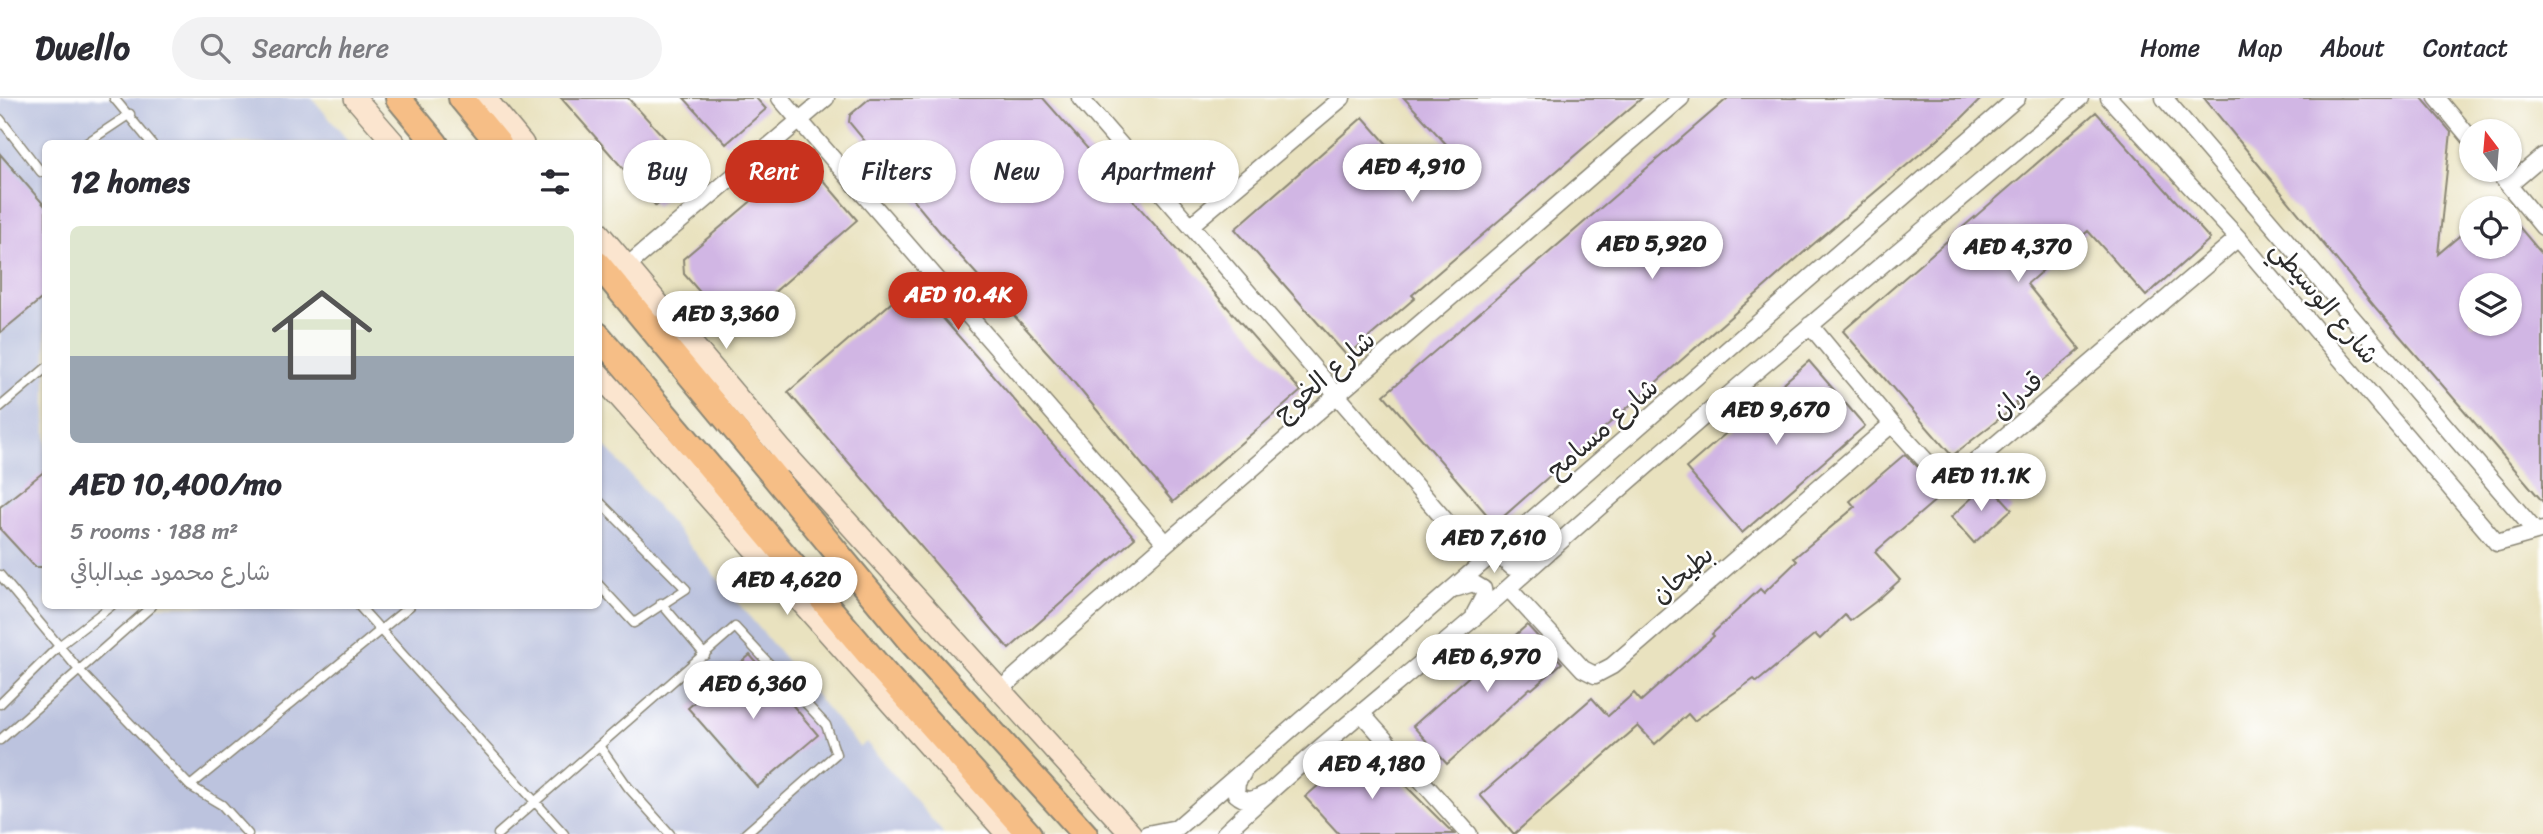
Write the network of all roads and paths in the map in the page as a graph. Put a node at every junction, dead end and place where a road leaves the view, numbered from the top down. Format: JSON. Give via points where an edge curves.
{"nodes":[{"id":1,"x":114,"y":98,"type":"edge"},
{"id":2,"x":355,"y":98,"type":"edge"},
{"id":3,"x":398,"y":98,"type":"edge"},
{"id":4,"x":461,"y":98,"type":"edge"},
{"id":5,"x":485,"y":98,"type":"edge"},
{"id":6,"x":780,"y":98,"type":"edge"},
{"id":7,"x":826,"y":98,"type":"edge"},
{"id":8,"x":1080,"y":98,"type":"edge"},
{"id":9,"x":1342,"y":98,"type":"edge"},
{"id":10,"x":1681,"y":98,"type":"edge"},
{"id":11,"x":2017,"y":98,"type":"edge"},
{"id":12,"x":2080,"y":98,"type":"edge"},
{"id":13,"x":2109,"y":98,"type":"edge"},
{"id":14,"x":2164,"y":98,"type":"edge"},
{"id":15,"x":2437,"y":98,"type":"edge"},
{"id":16,"x":130,"y":114,"type":"junction"},
{"id":17,"x":0,"y":119,"type":"edge"},
{"id":18,"x":798,"y":121,"type":"junction"},
{"id":19,"x":2459,"y":125,"type":"edge"},
{"id":20,"x":91,"y":140,"type":"edge"},
{"id":21,"x":149,"y":140,"type":"edge"},
{"id":22,"x":392,"y":140,"type":"edge"},
{"id":23,"x":433,"y":140,"type":"edge"},
{"id":24,"x":496,"y":140,"type":"edge"},
{"id":25,"x":520,"y":140,"type":"edge"},
{"id":26,"x":2543,"y":156,"type":"edge"},
{"id":27,"x":42,"y":171,"type":"edge"},
{"id":28,"x":2507,"y":182,"type":"edge"},
{"id":29,"x":2509,"y":185,"type":"junction"},
{"id":30,"x":1191,"y":225,"type":"junction"},
{"id":31,"x":2543,"y":227,"type":"edge"},
{"id":32,"x":602,"y":237,"type":"edge"},
{"id":33,"x":2238,"y":238,"type":"junction"},
{"id":34,"x":626,"y":266,"type":"junction"},
{"id":35,"x":602,"y":269,"type":"edge"},
{"id":36,"x":1810,"y":325,"type":"junction"},
{"id":37,"x":602,"y":340,"type":"edge"},
{"id":38,"x":42,"y":371,"type":"edge"},
{"id":39,"x":602,"y":378,"type":"edge"},
{"id":40,"x":1340,"y":395,"type":"junction"},
{"id":41,"x":0,"y":407,"type":"edge"},
{"id":42,"x":1892,"y":424,"type":"junction"},
{"id":43,"x":780,"y":448,"type":"junction"},
{"id":44,"x":794,"y":500,"type":"junction"},
{"id":45,"x":602,"y":504,"type":"edge"},
{"id":46,"x":2539,"y":531,"type":"edge"},
{"id":47,"x":1518,"y":532,"type":"junction"},
{"id":48,"x":1165,"y":542,"type":"junction"},
{"id":49,"x":1537,"y":561,"type":"junction"},
{"id":50,"x":1482,"y":563,"type":"junction"},
{"id":51,"x":0,"y":575,"type":"edge"},
{"id":52,"x":602,"y":588,"type":"edge"},
{"id":53,"x":1508,"y":588,"type":"junction"},
{"id":54,"x":1449,"y":592,"type":"junction"},
{"id":55,"x":661,"y":603,"type":"junction"},
{"id":56,"x":107,"y":609,"type":"edge"},
{"id":57,"x":149,"y":609,"type":"edge"},
{"id":58,"x":361,"y":609,"type":"edge"},
{"id":59,"x":406,"y":609,"type":"edge"},
{"id":60,"x":1473,"y":619,"type":"junction"},
{"id":61,"x":378,"y":629,"type":"junction"},
{"id":62,"x":59,"y":646,"type":"junction"},
{"id":63,"x":705,"y":655,"type":"junction"},
{"id":64,"x":79,"y":670,"type":"junction"},
{"id":65,"x":999,"y":691,"type":"junction"},
{"id":66,"x":0,"y":704,"type":"edge"},
{"id":67,"x":1362,"y":715,"type":"junction"},
{"id":68,"x":0,"y":740,"type":"edge"},
{"id":69,"x":600,"y":747,"type":"junction"},
{"id":70,"x":1244,"y":771,"type":"junction"},
{"id":71,"x":190,"y":786,"type":"junction"},
{"id":72,"x":1269,"y":792,"type":"junction"},
{"id":73,"x":534,"y":804,"type":"junction"},
{"id":74,"x":248,"y":834,"type":"edge"},
{"id":75,"x":498,"y":834,"type":"edge"},
{"id":76,"x":564,"y":834,"type":"edge"},
{"id":77,"x":670,"y":834,"type":"edge"},
{"id":78,"x":745,"y":834,"type":"edge"},
{"id":79,"x":1007,"y":834,"type":"edge"},
{"id":80,"x":1028,"y":834,"type":"edge"},
{"id":81,"x":1085,"y":834,"type":"edge"},
{"id":82,"x":1131,"y":834,"type":"edge"},
{"id":83,"x":1147,"y":834,"type":"edge"},
{"id":84,"x":1224,"y":834,"type":"edge"},
{"id":85,"x":1469,"y":834,"type":"edge"}],
"edges":[{"from":1,"to":16,"type":"lane"},
{"from":2,"to":22,"type":"main road"},
{"from":3,"to":23,"type":"main road"},
{"from":4,"to":24,"type":"main road"},
{"from":5,"to":25,"type":"main road"},
{"from":6,"to":18,"type":"street"},
{"from":7,"to":18,"type":"street"},
{"from":8,"to":30,"type":"street"},
{"from":9,"to":30,"type":"street"},
{"from":10,"to":40,"type":"street","name":"شارع الخوج"},
{"from":11,"to":47,"type":"street","name":"شارع مسامح"},
{"from":12,"to":36,"type":"street"},
{"from":13,"to":33,"type":"street","name":"شارع الوسيطي"},
{"from":14,"to":46,"type":"street","name":"شارع الوسيطي"},
{"from":15,"to":19,"type":"street"},
{"from":16,"to":20,"type":"lane"},
{"from":16,"to":21,"type":"lane"},
{"from":17,"to":27,"type":"lane"},
{"from":18,"to":34,"type":"street"},
{"from":18,"to":48,"type":"street"},
{"from":26,"to":29,"type":"street"},
{"from":28,"to":29,"type":"street"},
{"from":29,"to":31,"type":"street"},
{"from":30,"to":40,"type":"street"},
{"from":32,"to":34,"type":"main road"},
{"from":33,"to":42,"type":"street","name":"قدران","via":[[1967,470],[1948,476],[1936,472]]},
{"from":33,"to":46,"type":"street","name":"شارع الوسيطي","via":[[2497,543]]},
{"from":34,"to":43,"type":"main road"},
{"from":35,"to":44,"type":"main road"},
{"from":36,"to":42,"type":"street","name":"قدران"},
{"from":36,"to":49,"type":"street"},
{"from":37,"to":80,"type":"main road","via":[[881,669]]},
{"from":38,"to":41,"type":"lane"},
{"from":39,"to":79,"type":"main road"},
{"from":40,"to":48,"type":"street","name":"شارع الخوج"},
{"from":40,"to":50,"type":"street"},
{"from":42,"to":53,"type":"street","name":"بطيحان","via":[[1612,666],[1595,675],[1583,669]]},
{"from":43,"to":44,"type":"main road"},
{"from":43,"to":65,"type":"main road"},
{"from":44,"to":81,"type":"main road","via":[[911,642]]},
{"from":45,"to":55,"type":"lane","via":[[686,589]]},
{"from":47,"to":49,"type":"street","via":[[1504,560],[1511,568]]},
{"from":47,"to":50,"type":"street","name":"شارع مسامح"},
{"from":48,"to":65,"type":"street","name":"شارع الخوج"},
{"from":49,"to":53,"type":"street"},
{"from":50,"to":54,"type":"street","name":"شارع مسامح"},
{"from":51,"to":62,"type":"lane"},
{"from":52,"to":55,"type":"lane","via":[[634,623]]},
{"from":53,"to":60,"type":"street"},
{"from":54,"to":60,"type":"street","via":[[1473,583],[1483,589]]},
{"from":54,"to":70,"type":"street","name":"شارع مسامح"},
{"from":55,"to":63,"type":"lane"},
{"from":56,"to":62,"type":"lane"},
{"from":57,"to":64,"type":"lane"},
{"from":58,"to":61,"type":"lane"},
{"from":59,"to":61,"type":"lane"},
{"from":60,"to":67,"type":"street"},
{"from":61,"to":71,"type":"lane"},
{"from":61,"to":73,"type":"lane"},
{"from":62,"to":64,"type":"lane"},
{"from":62,"to":66,"type":"lane"},
{"from":63,"to":69,"type":"lane"},
{"from":63,"to":78,"type":"lane","via":[[735,627],[825,725],[836,754]]},
{"from":64,"to":68,"type":"lane"},
{"from":64,"to":71,"type":"lane"},
{"from":65,"to":82,"type":"main road"},
{"from":67,"to":72,"type":"street"},
{"from":67,"to":85,"type":"street"},
{"from":69,"to":73,"type":"lane"},
{"from":69,"to":77,"type":"lane"},
{"from":70,"to":72,"type":"street","via":[[1236,794],[1242,800],[1255,800]]},
{"from":70,"to":83,"type":"street","name":"شارع مسامح","via":[[1177,828]]},
{"from":71,"to":74,"type":"lane","via":[[222,804]]},
{"from":72,"to":84,"type":"street"},
{"from":73,"to":75,"type":"lane"},
{"from":73,"to":76,"type":"lane"}]}
